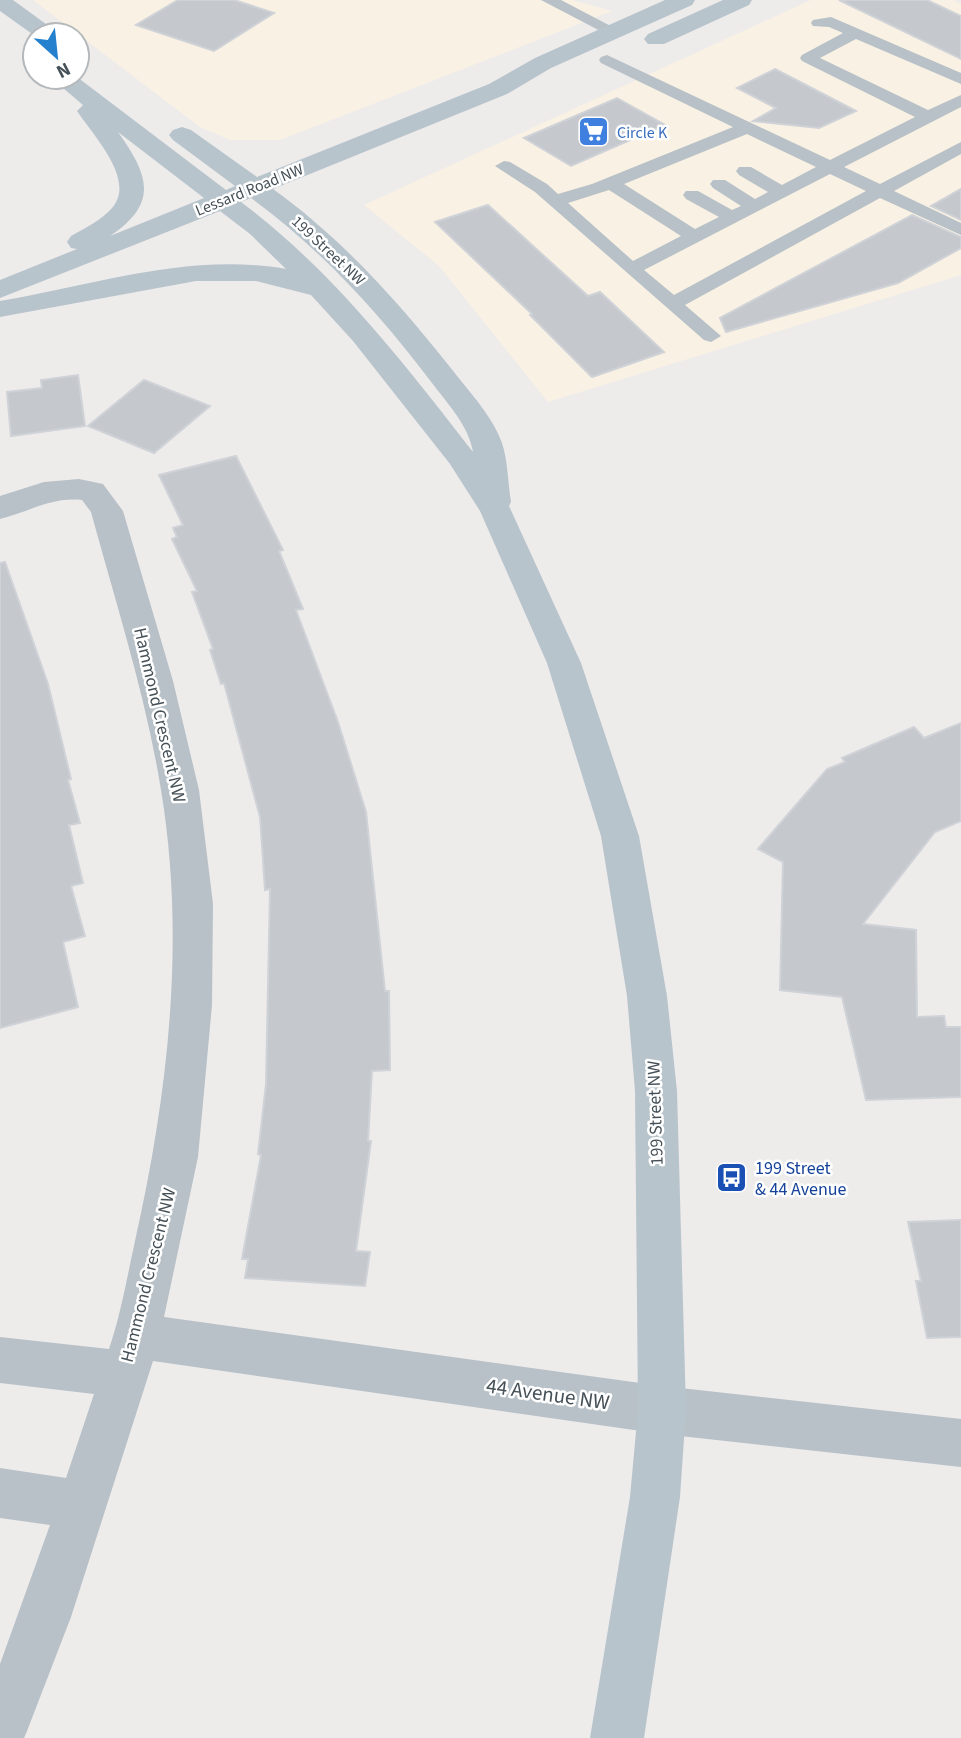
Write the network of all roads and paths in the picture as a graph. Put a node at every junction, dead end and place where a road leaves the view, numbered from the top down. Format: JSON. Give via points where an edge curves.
{"nodes":[{"id":1,"x":549,"y":0,"type":"edge"},
{"id":2,"x":684,"y":0,"type":"edge"},
{"id":3,"x":741,"y":0,"type":"edge"},
{"id":4,"x":0,"y":1,"type":"edge"},
{"id":5,"x":28,"y":21,"type":"edge"},
{"id":6,"x":819,"y":23,"type":"dead end"},
{"id":7,"x":614,"y":32,"type":"junction"},
{"id":8,"x":855,"y":33,"type":"junction"},
{"id":9,"x":607,"y":60,"type":"junction"},
{"id":10,"x":961,"y":79,"type":"edge"},
{"id":11,"x":498,"y":89,"type":"junction"},
{"id":12,"x":73,"y":91,"type":"edge"},
{"id":13,"x":80,"y":91,"type":"edge"},
{"id":14,"x":961,"y":100,"type":"edge"},
{"id":15,"x":928,"y":117,"type":"junction"},
{"id":16,"x":167,"y":123,"type":"dead end"},
{"id":17,"x":747,"y":128,"type":"junction"},
{"id":18,"x":701,"y":146,"type":"junction"},
{"id":19,"x":961,"y":147,"type":"edge"},
{"id":20,"x":674,"y":157,"type":"junction"},
{"id":21,"x":722,"y":157,"type":"dead end"},
{"id":22,"x":505,"y":166,"type":"dead end"},
{"id":23,"x":828,"y":167,"type":"junction"},
{"id":24,"x":646,"y":169,"type":"junction"},
{"id":25,"x":696,"y":170,"type":"dead end"},
{"id":26,"x":745,"y":171,"type":"dead end"},
{"id":27,"x":666,"y":181,"type":"dead end"},
{"id":28,"x":610,"y":183,"type":"junction"},
{"id":29,"x":719,"y":184,"type":"dead end"},
{"id":30,"x":254,"y":186,"type":"junction"},
{"id":31,"x":781,"y":192,"type":"junction"},
{"id":32,"x":881,"y":192,"type":"junction"},
{"id":33,"x":692,"y":195,"type":"dead end"},
{"id":34,"x":223,"y":199,"type":"junction"},
{"id":35,"x":555,"y":201,"type":"junction"},
{"id":36,"x":754,"y":206,"type":"junction"},
{"id":37,"x":732,"y":217,"type":"junction"},
{"id":38,"x":961,"y":230,"type":"edge"},
{"id":39,"x":694,"y":237,"type":"junction"},
{"id":40,"x":631,"y":269,"type":"junction"},
{"id":41,"x":9,"y":285,"type":"edge"},
{"id":42,"x":323,"y":290,"type":"junction"},
{"id":43,"x":672,"y":304,"type":"junction"},
{"id":44,"x":0,"y":309,"type":"edge"},
{"id":45,"x":711,"y":336,"type":"dead end"},
{"id":46,"x":0,"y":509,"type":"edge"},
{"id":47,"x":496,"y":510,"type":"junction"},
{"id":48,"x":130,"y":1355,"type":"junction"},
{"id":49,"x":0,"y":1360,"type":"edge"},
{"id":50,"x":662,"y":1410,"type":"junction"},
{"id":51,"x":961,"y":1443,"type":"edge"},
{"id":52,"x":0,"y":1493,"type":"edge"},
{"id":53,"x":82,"y":1505,"type":"junction"},
{"id":54,"x":0,"y":1731,"type":"edge"},
{"id":55,"x":618,"y":1738,"type":"edge"}],
"edges":[{"from":1,"to":7,"type":"lane"},
{"from":2,"to":7,"type":"main road","name":"Lessard Road NW"},
{"from":3,"to":9,"type":"main road","name":"Lessard Road NW"},
{"from":4,"to":5,"type":"main road"},
{"from":6,"to":8,"type":"lane","via":[[831,22]]},
{"from":7,"to":11,"type":"main road","name":"Lessard Road NW"},
{"from":8,"to":10,"type":"lane"},
{"from":8,"to":15,"type":"lane","via":[[808,58]]},
{"from":9,"to":11,"type":"main road","name":"Lessard Road NW","via":[[566,76]]},
{"from":9,"to":17,"type":"lane"},
{"from":11,"to":30,"type":"main road","name":"Lessard Road NW"},
{"from":12,"to":41,"type":"main road","via":[[127,168],[131,199],[110,225]]},
{"from":13,"to":34,"type":"main road","name":"199 Street NW"},
{"from":14,"to":15,"type":"lane"},
{"from":15,"to":23,"type":"lane"},
{"from":16,"to":30,"type":"main road","name":"199 Street NW"},
{"from":17,"to":18,"type":"lane"},
{"from":17,"to":23,"type":"lane"},
{"from":18,"to":20,"type":"lane"},
{"from":18,"to":21,"type":"lane"},
{"from":19,"to":32,"type":"lane"},
{"from":20,"to":24,"type":"lane"},
{"from":20,"to":25,"type":"lane"},
{"from":22,"to":35,"type":"lane"},
{"from":23,"to":31,"type":"lane"},
{"from":23,"to":32,"type":"lane"},
{"from":24,"to":27,"type":"lane"},
{"from":24,"to":28,"type":"lane"},
{"from":26,"to":31,"type":"lane"},
{"from":28,"to":35,"type":"lane"},
{"from":28,"to":39,"type":"lane"},
{"from":29,"to":36,"type":"lane"},
{"from":30,"to":34,"type":"main road","name":"Lessard Road NW"},
{"from":30,"to":47,"type":"main road","name":"199 Street NW","via":[[353,271],[472,416],[487,443]]},
{"from":31,"to":36,"type":"lane"},
{"from":32,"to":38,"type":"lane"},
{"from":32,"to":43,"type":"lane"},
{"from":33,"to":37,"type":"lane"},
{"from":34,"to":41,"type":"main road","name":"Lessard Road NW"},
{"from":34,"to":42,"type":"main road","name":"199 Street NW"},
{"from":35,"to":40,"type":"lane"},
{"from":36,"to":37,"type":"lane"},
{"from":37,"to":39,"type":"lane"},
{"from":39,"to":40,"type":"lane"},
{"from":40,"to":43,"type":"lane"},
{"from":42,"to":44,"type":"main road","via":[[271,273],[228,270],[160,278]]},
{"from":42,"to":47,"type":"main road","name":"199 Street NW","via":[[423,408]]},
{"from":43,"to":45,"type":"lane"},
{"from":46,"to":48,"type":"street","name":"Hammond Crescent NW","via":[[54,488],[92,491],[102,501],[151,668],[180,790],[193,904],[192,1005],[176,1157]]},
{"from":47,"to":50,"type":"main road","name":"199 Street NW","via":[[564,663],[620,836],[647,996],[656,1091]]},
{"from":48,"to":49,"type":"street","name":"Hammond Crescent NW"},
{"from":48,"to":50,"type":"street","name":"44 Avenue NW"},
{"from":48,"to":53,"type":"street","name":"Hammond Crescent NW"},
{"from":50,"to":51,"type":"street","name":"44 Avenue NW"},
{"from":50,"to":55,"type":"main road","name":"199 Street NW","via":[[655,1497]]},
{"from":52,"to":53,"type":"street"},
{"from":53,"to":54,"type":"street","name":"Hammond Crescent NW"}]}
